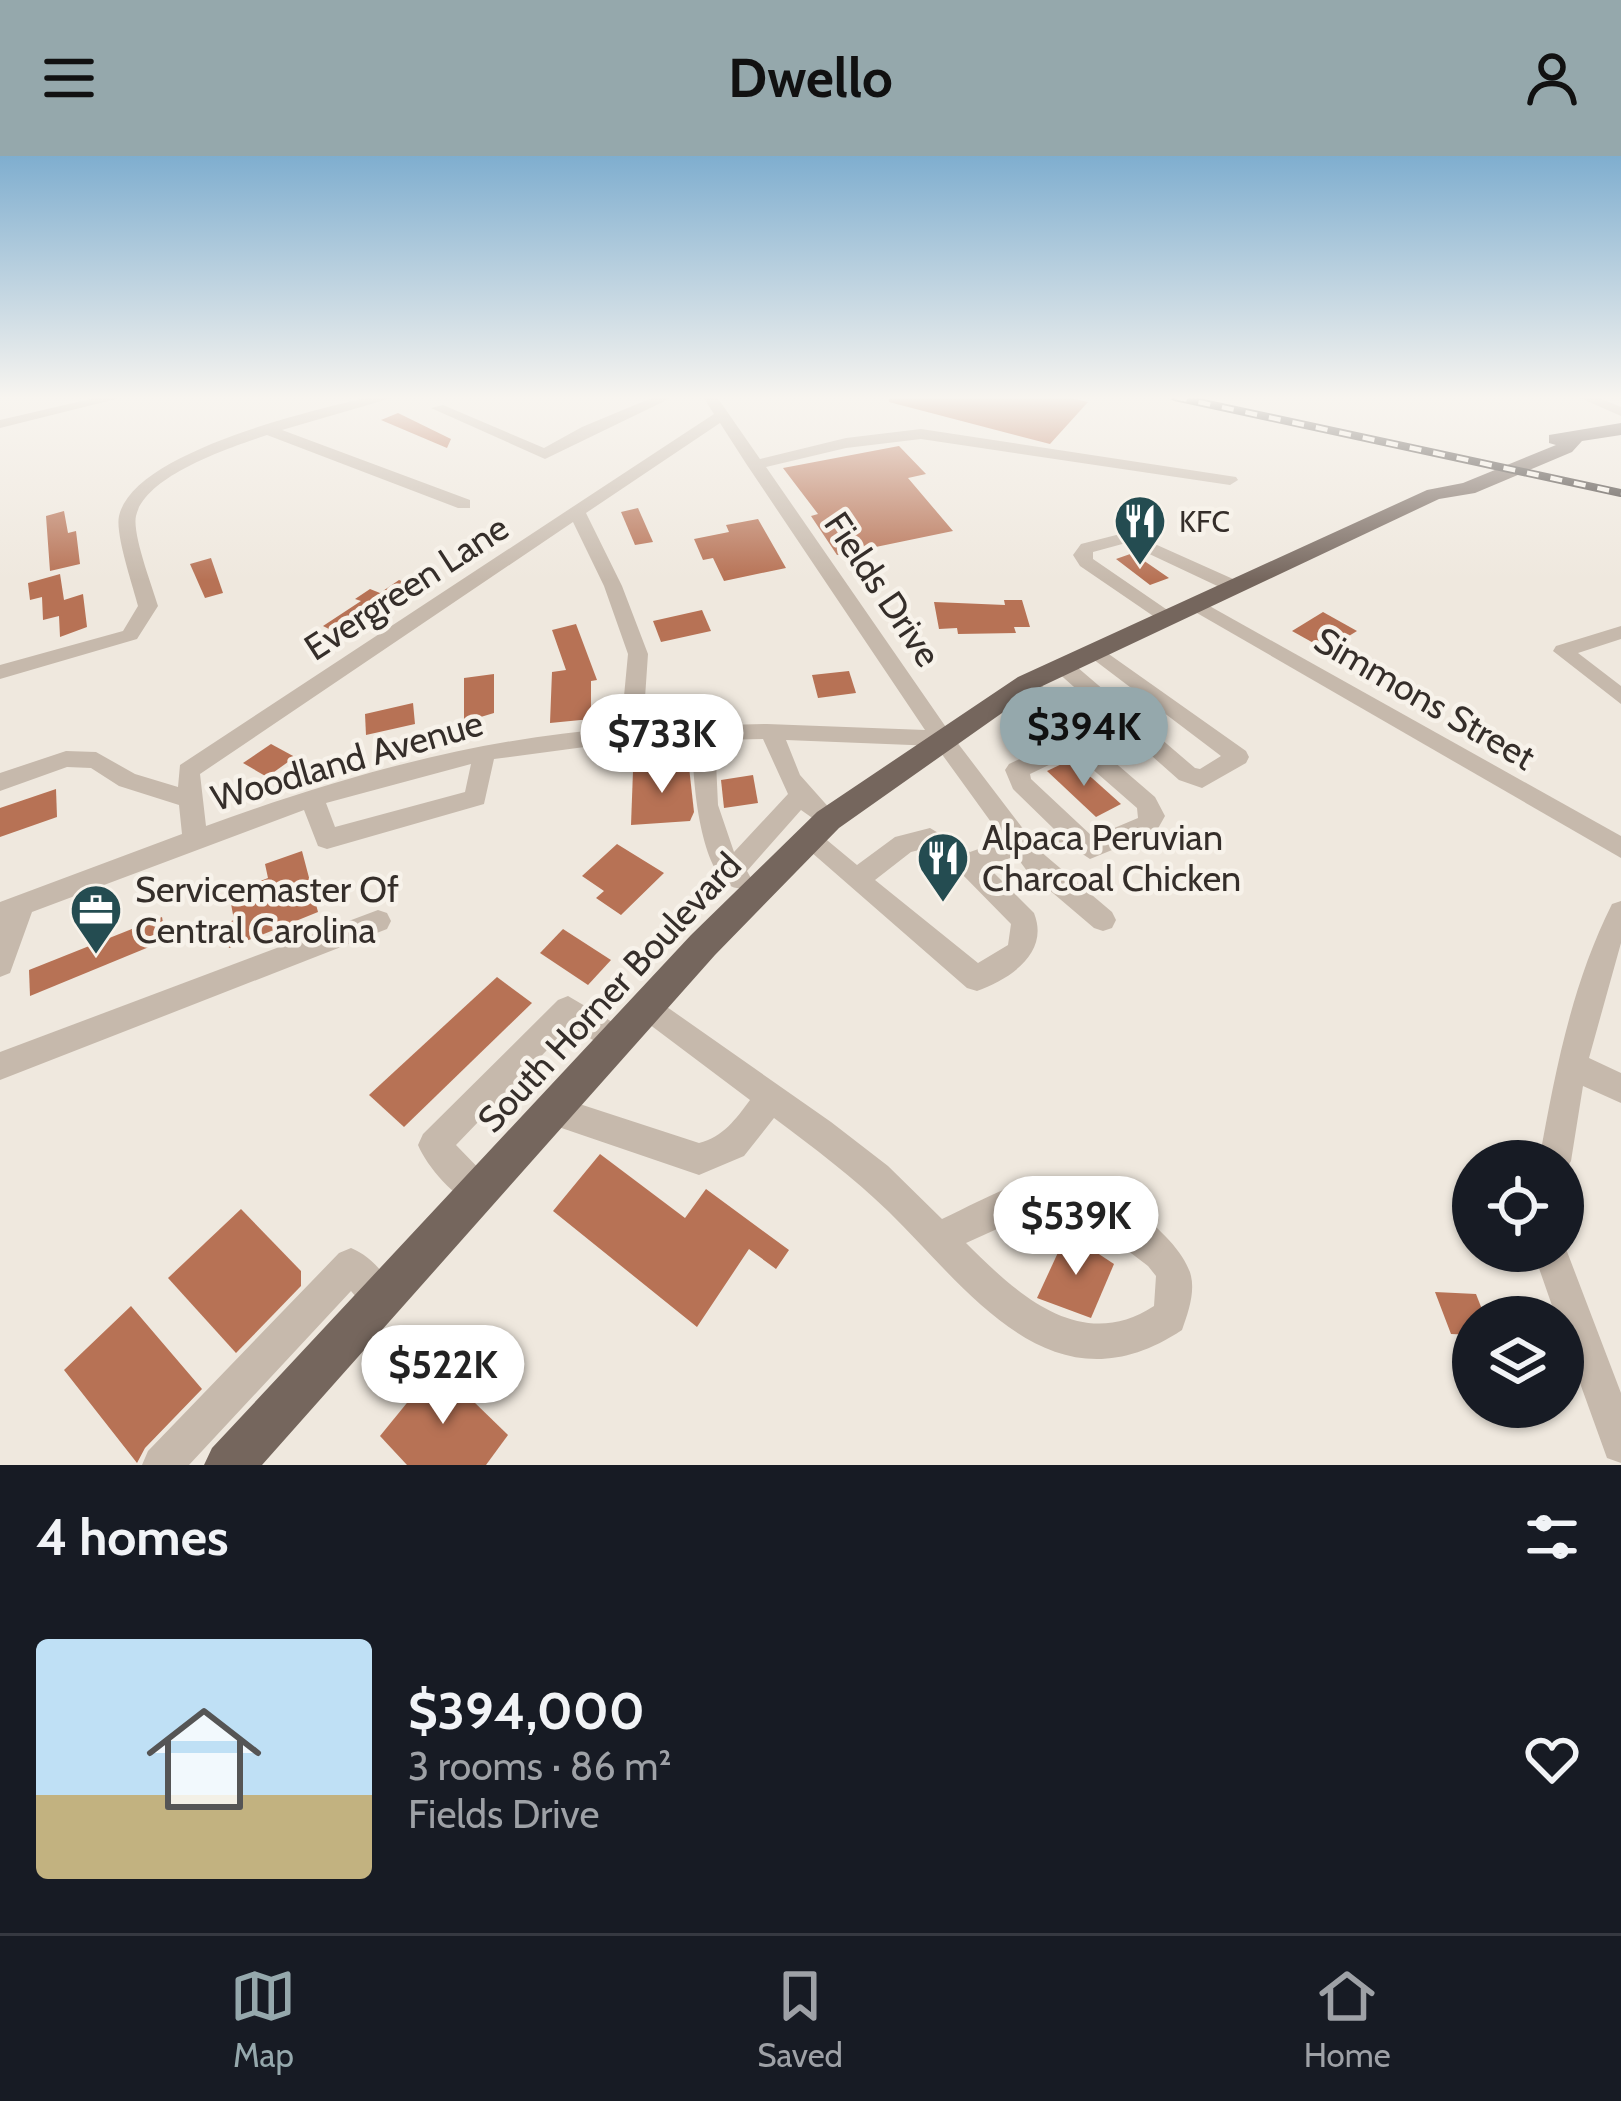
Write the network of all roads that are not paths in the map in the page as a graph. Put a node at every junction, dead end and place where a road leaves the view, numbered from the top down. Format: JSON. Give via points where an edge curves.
{"nodes":[{"id":1,"x":205,"y":458,"type":"edge"},
{"id":2,"x":343,"y":458,"type":"edge"},
{"id":3,"x":649,"y":458,"type":"edge"},
{"id":4,"x":750,"y":458,"type":"edge"},
{"id":5,"x":786,"y":458,"type":"edge"},
{"id":6,"x":1083,"y":458,"type":"edge"},
{"id":7,"x":1540,"y":458,"type":"edge"},
{"id":8,"x":755,"y":466,"type":"junction"},
{"id":9,"x":1230,"y":480,"type":"dead end"},
{"id":10,"x":464,"y":504,"type":"dead end"},
{"id":11,"x":578,"y":514,"type":"junction"},
{"id":12,"x":1235,"y":587,"type":"junction"},
{"id":13,"x":1170,"y":608,"type":"junction"},
{"id":14,"x":1621,"y":632,"type":"edge"},
{"id":15,"x":1096,"y":651,"type":"junction"},
{"id":16,"x":1063,"y":666,"type":"junction"},
{"id":17,"x":0,"y":672,"type":"edge"},
{"id":18,"x":1027,"y":683,"type":"junction"},
{"id":19,"x":1621,"y":697,"type":"edge"},
{"id":20,"x":772,"y":732,"type":"junction"},
{"id":21,"x":704,"y":733,"type":"junction"},
{"id":22,"x":631,"y":735,"type":"junction"},
{"id":23,"x":1073,"y":739,"type":"junction"},
{"id":24,"x":942,"y":740,"type":"junction"},
{"id":25,"x":484,"y":753,"type":"junction"},
{"id":26,"x":0,"y":782,"type":"edge"},
{"id":27,"x":799,"y":797,"type":"junction"},
{"id":28,"x":191,"y":800,"type":"junction"},
{"id":29,"x":313,"y":801,"type":"junction"},
{"id":30,"x":818,"y":829,"type":"junction"},
{"id":31,"x":1073,"y":837,"type":"junction"},
{"id":32,"x":196,"y":842,"type":"junction"},
{"id":33,"x":1021,"y":844,"type":"junction"},
{"id":34,"x":1621,"y":848,"type":"edge"},
{"id":35,"x":967,"y":863,"type":"junction"},
{"id":36,"x":859,"y":878,"type":"junction"},
{"id":37,"x":742,"y":883,"type":"junction"},
{"id":38,"x":11,"y":909,"type":"edge"},
{"id":39,"x":1621,"y":912,"type":"edge"},
{"id":40,"x":1103,"y":920,"type":"dead end"},
{"id":41,"x":378,"y":921,"type":"dead end"},
{"id":42,"x":0,"y":965,"type":"edge"},
{"id":43,"x":647,"y":1006,"type":"junction"},
{"id":44,"x":616,"y":1040,"type":"junction"},
{"id":45,"x":1571,"y":1065,"type":"junction"},
{"id":46,"x":0,"y":1066,"type":"edge"},
{"id":47,"x":1621,"y":1088,"type":"edge"},
{"id":48,"x":769,"y":1098,"type":"junction"},
{"id":49,"x":552,"y":1110,"type":"junction"},
{"id":50,"x":1558,"y":1140,"type":"edge"},
{"id":51,"x":477,"y":1191,"type":"junction"},
{"id":52,"x":939,"y":1237,"type":"junction"},
{"id":53,"x":1558,"y":1272,"type":"edge"},
{"id":54,"x":380,"y":1297,"type":"junction"},
{"id":55,"x":242,"y":1380,"type":"junction"},
{"id":56,"x":272,"y":1417,"type":"junction"},
{"id":57,"x":1621,"y":1444,"type":"edge"},
{"id":58,"x":162,"y":1465,"type":"edge"},
{"id":59,"x":229,"y":1465,"type":"edge"}],
"edges":[{"from":1,"to":17,"type":"street","via":[[152,481],[126,508],[148,606],[130,635]]},
{"from":2,"to":10,"type":"street"},
{"from":3,"to":11,"type":"street","name":"Evergreen Lane"},
{"from":4,"to":8,"type":"street","name":"Fields Drive"},
{"from":5,"to":8,"type":"street"},
{"from":6,"to":9,"type":"street"},
{"from":7,"to":12,"type":"main road","name":"South Horner Boulevard","via":[[1468,489],[1434,494]]},
{"from":8,"to":24,"type":"street","name":"Fields Drive"},
{"from":11,"to":22,"type":"street","via":[[638,655]]},
{"from":11,"to":28,"type":"street","name":"Evergreen Lane","via":[[188,771]]},
{"from":12,"to":13,"type":"main road","name":"South Horner Boulevard"},
{"from":12,"to":13,"type":"street","name":"Simmons Street","via":[[1120,536],[1082,555]]},
{"from":13,"to":15,"type":"main road","name":"South Horner Boulevard"},
{"from":13,"to":34,"type":"street","name":"Simmons Street"},
{"from":14,"to":19,"type":"street","via":[[1562,651]]},
{"from":15,"to":16,"type":"main road","name":"South Horner Boulevard"},
{"from":15,"to":16,"type":"street","via":[[1238,757],[1202,779],[1187,774]]},
{"from":16,"to":18,"type":"main road","name":"South Horner Boulevard"},
{"from":18,"to":23,"type":"street","via":[[1068,723]]},
{"from":18,"to":24,"type":"main road","name":"South Horner Boulevard"},
{"from":20,"to":21,"type":"street","name":"Woodland Avenue"},
{"from":20,"to":24,"type":"street","name":"Woodland Avenue"},
{"from":20,"to":27,"type":"street"},
{"from":21,"to":22,"type":"street","name":"Woodland Avenue"},
{"from":21,"to":37,"type":"street","via":[[704,811]]},
{"from":22,"to":25,"type":"street","name":"Woodland Avenue"},
{"from":23,"to":31,"type":"street","via":[[1017,770]]},
{"from":23,"to":31,"type":"street","via":[[1153,816],[1098,850]]},
{"from":24,"to":30,"type":"main road","name":"South Horner Boulevard"},
{"from":24,"to":33,"type":"street","name":"Fields Drive"},
{"from":25,"to":29,"type":"street","name":"Woodland Avenue"},
{"from":25,"to":29,"type":"street","via":[[476,798],[455,804],[327,839]]},
{"from":26,"to":28,"type":"street","via":[[65,759],[96,760],[128,780]]},
{"from":27,"to":30,"type":"street"},
{"from":27,"to":37,"type":"street"},
{"from":28,"to":32,"type":"street"},
{"from":29,"to":32,"type":"street","name":"Woodland Avenue"},
{"from":30,"to":36,"type":"street"},
{"from":30,"to":37,"type":"main road","name":"South Horner Boulevard"},
{"from":31,"to":33,"type":"street"},
{"from":32,"to":38,"type":"street","name":"Woodland Avenue"},
{"from":33,"to":35,"type":"street"},
{"from":33,"to":40,"type":"street","name":"Fields Drive"},
{"from":35,"to":36,"type":"street","via":[[930,838],[904,844]]},
{"from":35,"to":36,"type":"street","via":[[1025,921],[1021,951],[977,979]]},
{"from":37,"to":43,"type":"main road","name":"South Horner Boulevard"},
{"from":38,"to":42,"type":"street"},
{"from":39,"to":45,"type":"street"},
{"from":41,"to":46,"type":"street"},
{"from":43,"to":44,"type":"main road","name":"South Horner Boulevard"},
{"from":43,"to":48,"type":"street"},
{"from":44,"to":49,"type":"main road","name":"South Horner Boulevard"},
{"from":44,"to":51,"type":"street","via":[[568,1010],[434,1145]]},
{"from":45,"to":47,"type":"street"},
{"from":45,"to":50,"type":"street"},
{"from":48,"to":49,"type":"street","via":[[723,1155],[699,1159]]},
{"from":48,"to":52,"type":"street"},
{"from":49,"to":51,"type":"main road","name":"South Horner Boulevard"},
{"from":51,"to":54,"type":"main road","name":"South Horner Boulevard"},
{"from":52,"to":52,"type":"street","via":[[1019,1315],[1070,1340],[1108,1343],[1146,1334],[1169,1317],[1169,1264],[1085,1198],[1037,1198]]},
{"from":53,"to":57,"type":"street"},
{"from":54,"to":55,"type":"street","via":[[351,1265]]},
{"from":54,"to":56,"type":"main road","name":"South Horner Boulevard"},
{"from":55,"to":56,"type":"street"},
{"from":55,"to":58,"type":"street"},
{"from":56,"to":59,"type":"main road","name":"South Horner Boulevard"}]}
